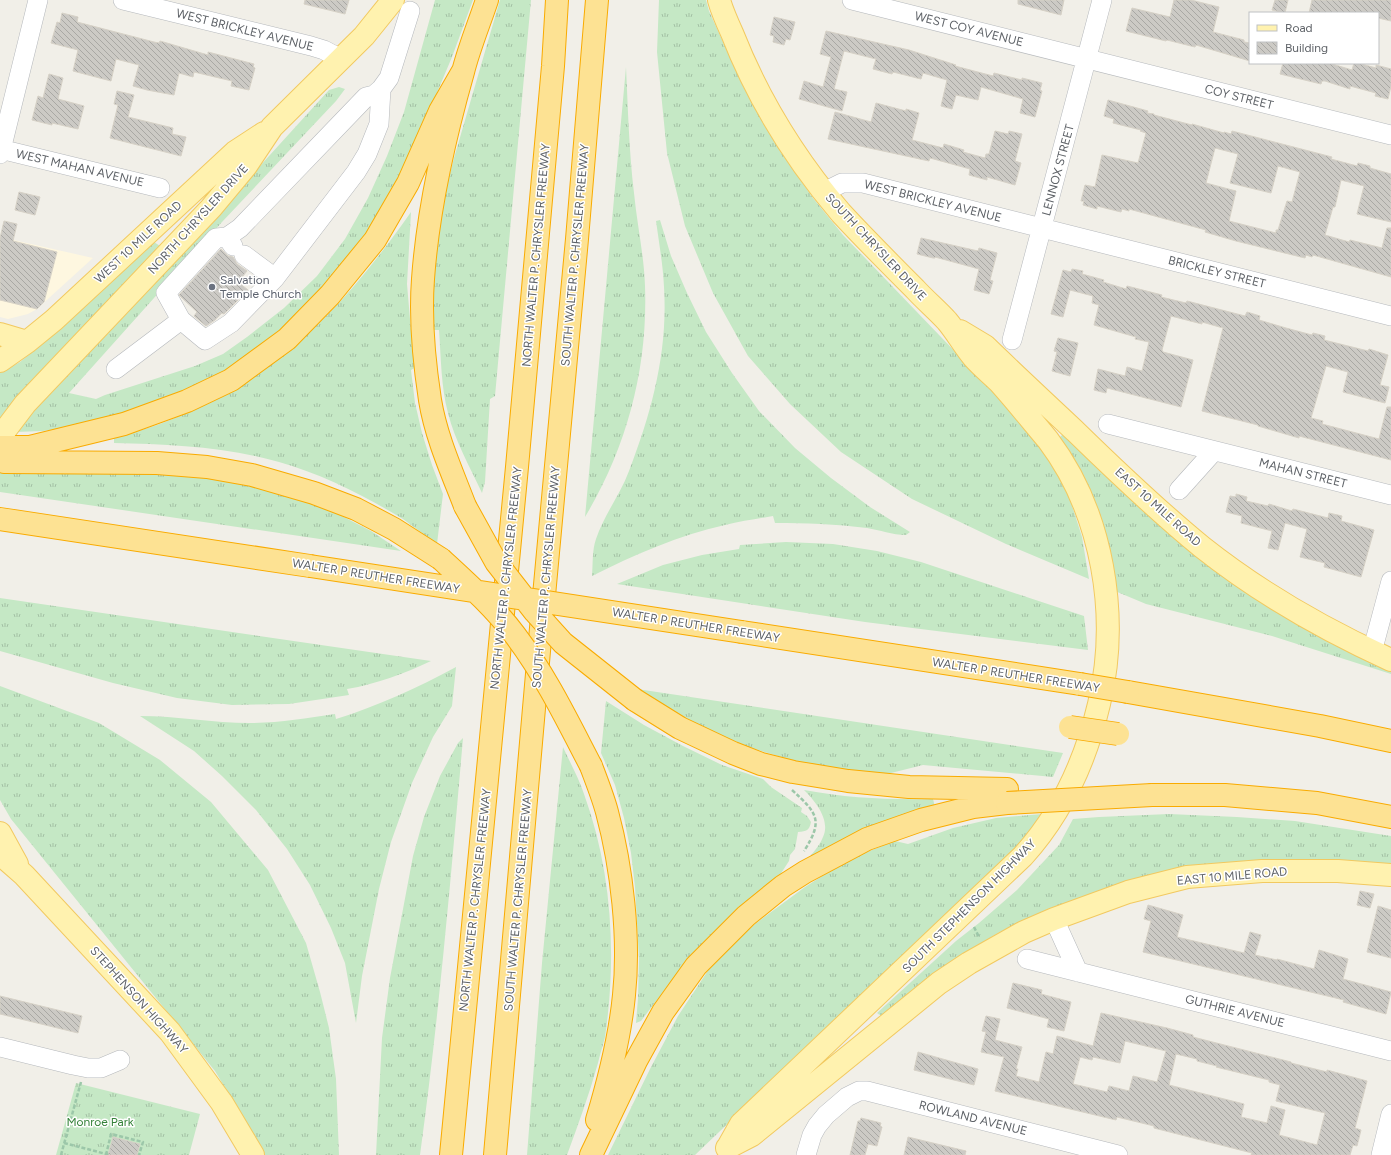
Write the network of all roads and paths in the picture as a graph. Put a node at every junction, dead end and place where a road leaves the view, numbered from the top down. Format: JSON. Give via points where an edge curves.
{"nodes":[{"id":1,"x":38,"y":0,"type":"edge"},
{"id":2,"x":123,"y":0,"type":"edge"},
{"id":3,"x":487,"y":0,"type":"edge"},
{"id":4,"x":557,"y":0,"type":"edge"},
{"id":5,"x":597,"y":0,"type":"edge"},
{"id":6,"x":719,"y":0,"type":"edge"},
{"id":7,"x":852,"y":0,"type":"edge"},
{"id":8,"x":1102,"y":0,"type":"edge"},
{"id":9,"x":402,"y":5,"type":"edge"},
{"id":10,"x":341,"y":59,"type":"junction"},
{"id":11,"x":1087,"y":59,"type":"junction"},
{"id":12,"x":463,"y":71,"type":"junction"},
{"id":13,"x":373,"y":93,"type":"junction"},
{"id":14,"x":272,"y":128,"type":"junction"},
{"id":15,"x":1391,"y":135,"type":"edge"},
{"id":16,"x":0,"y":151,"type":"edge"},
{"id":17,"x":160,"y":188,"type":"dead end"},
{"id":18,"x":824,"y":192,"type":"junction"},
{"id":19,"x":1042,"y":228,"type":"junction"},
{"id":20,"x":235,"y":246,"type":"junction"},
{"id":21,"x":274,"y":278,"type":"junction"},
{"id":22,"x":1391,"y":316,"type":"edge"},
{"id":23,"x":181,"y":320,"type":"junction"},
{"id":24,"x":948,"y":322,"type":"junction"},
{"id":25,"x":0,"y":334,"type":"edge"},
{"id":26,"x":1012,"y":340,"type":"dead end"},
{"id":27,"x":27,"y":342,"type":"junction"},
{"id":28,"x":0,"y":360,"type":"edge"},
{"id":29,"x":116,"y":369,"type":"dead end"},
{"id":30,"x":1108,"y":424,"type":"dead end"},
{"id":31,"x":0,"y":437,"type":"edge"},
{"id":32,"x":0,"y":446,"type":"edge"},
{"id":33,"x":1214,"y":451,"type":"junction"},
{"id":34,"x":29,"y":454,"type":"junction"},
{"id":35,"x":0,"y":462,"type":"edge"},
{"id":36,"x":1180,"y":490,"type":"dead end"},
{"id":37,"x":1391,"y":495,"type":"edge"},
{"id":38,"x":0,"y":519,"type":"edge"},
{"id":39,"x":1391,"y":581,"type":"edge"},
{"id":40,"x":1381,"y":656,"type":"edge"},
{"id":41,"x":1070,"y":727,"type":"dead end"},
{"id":42,"x":1118,"y":734,"type":"dead end"},
{"id":43,"x":1391,"y":741,"type":"edge"},
{"id":44,"x":791,"y":790,"type":"dead end"},
{"id":45,"x":1007,"y":796,"type":"junction"},
{"id":46,"x":1391,"y":817,"type":"edge"},
{"id":47,"x":0,"y":833,"type":"edge"},
{"id":48,"x":0,"y":854,"type":"edge"},
{"id":49,"x":802,"y":856,"type":"dead end"},
{"id":50,"x":1391,"y":875,"type":"edge"},
{"id":51,"x":24,"y":876,"type":"junction"},
{"id":52,"x":1054,"y":919,"type":"junction"},
{"id":53,"x":972,"y":925,"type":"dead end"},
{"id":54,"x":980,"y":938,"type":"dead end"},
{"id":55,"x":1027,"y":959,"type":"dead end"},
{"id":56,"x":1078,"y":972,"type":"junction"},
{"id":57,"x":0,"y":1048,"type":"edge"},
{"id":58,"x":1391,"y":1051,"type":"edge"},
{"id":59,"x":460,"y":1057,"type":"junction"},
{"id":60,"x":120,"y":1060,"type":"dead end"},
{"id":61,"x":81,"y":1082,"type":"dead end"},
{"id":62,"x":1391,"y":1114,"type":"edge"},
{"id":63,"x":64,"y":1143,"type":"junction"},
{"id":64,"x":724,"y":1151,"type":"edge"},
{"id":65,"x":106,"y":1154,"type":"edge"},
{"id":66,"x":61,"y":1155,"type":"edge"},
{"id":67,"x":110,"y":1155,"type":"edge"},
{"id":68,"x":140,"y":1155,"type":"edge"},
{"id":69,"x":252,"y":1155,"type":"edge"},
{"id":70,"x":440,"y":1155,"type":"edge"},
{"id":71,"x":451,"y":1155,"type":"edge"},
{"id":72,"x":495,"y":1155,"type":"edge"},
{"id":73,"x":586,"y":1155,"type":"edge"},
{"id":74,"x":591,"y":1155,"type":"edge"},
{"id":75,"x":806,"y":1155,"type":"edge"},
{"id":76,"x":1118,"y":1155,"type":"edge"},
{"id":77,"x":1381,"y":1155,"type":"edge"}],
"edges":[{"from":1,"to":16,"type":"street"},
{"from":2,"to":10,"type":"street","name":"WEST BRICKLEY AVENUE","via":[[310,46]]},
{"from":3,"to":12,"type":"highway"},
{"from":4,"to":59,"type":"highway","name":"NORTH WALTER P. CHRYSLER FREEWAY","via":[[517,467]]},
{"from":5,"to":72,"type":"highway","name":"SOUTH WALTER P. CHRYSLER FREEWAY"},
{"from":6,"to":18,"type":"main road","name":"SOUTH CHRYSLER DRIVE","via":[[739,51],[768,109],[785,139]]},
{"from":7,"to":11,"type":"street","name":"WEST COY AVENUE"},
{"from":8,"to":11,"type":"street","name":"LENNOX STREET"},
{"from":9,"to":10,"type":"main road","name":"NORTH CHRYSLER DRIVE"},
{"from":9,"to":13,"type":"street","via":[[389,78]]},
{"from":10,"to":14,"type":"main road","name":"NORTH CHRYSLER DRIVE"},
{"from":11,"to":15,"type":"street","name":"COY STREET"},
{"from":11,"to":19,"type":"street","name":"LENNOX STREET"},
{"from":12,"to":34,"type":"highway","via":[[440,111],[408,183],[375,240],[330,295],[287,339],[231,380],[187,401]]},
{"from":12,"to":45,"type":"highway","bridge":true,"via":[[432,199],[422,280],[422,330],[430,401],[443,449],[465,506],[496,562],[563,643],[635,700],[680,728],[733,753],[761,764],[793,772],[848,781]]},
{"from":13,"to":20,"type":"street","via":[[240,228]]},
{"from":13,"to":21,"type":"street","via":[[379,124],[367,154]]},
{"from":14,"to":27,"type":"main road","name":"WEST 10 MILE ROAD","via":[[235,152]]},
{"from":14,"to":31,"type":"main road","name":"NORTH CHRYSLER DRIVE","via":[[246,166],[211,208],[25,404]]},
{"from":16,"to":17,"type":"street","name":"WEST MAHAN AVENUE"},
{"from":18,"to":19,"type":"street","name":"WEST BRICKLEY AVENUE","via":[[842,182],[863,183]]},
{"from":18,"to":24,"type":"main road","name":"SOUTH CHRYSLER DRIVE","via":[[868,243]]},
{"from":19,"to":22,"type":"street","name":"BRICKLEY STREET"},
{"from":19,"to":26,"type":"street","name":"LENNOX STREET"},
{"from":20,"to":21,"type":"street"},
{"from":20,"to":23,"type":"street","via":[[216,238],[166,293]]},
{"from":21,"to":23,"type":"street","via":[[231,323],[205,340]]},
{"from":23,"to":29,"type":"street"},
{"from":24,"to":40,"type":"main road","name":"EAST 10 MILE ROAD","via":[[985,346],[1147,499],[1202,547],[1285,605]]},
{"from":24,"to":64,"type":"main road","name":"SOUTH STEPHENSON HIGHWAY","via":[[975,359],[999,382],[1049,442],[1067,470],[1092,526],[1101,556],[1105,587],[1108,654],[1091,734],[1075,776],[1052,818],[1033,845],[741,1124]]},
{"from":25,"to":27,"type":"main road"},
{"from":27,"to":28,"type":"main road","name":"WEST 10 MILE ROAD"},
{"from":30,"to":33,"type":"street","name":"MAHAN STREET"},
{"from":32,"to":34,"type":"highway"},
{"from":33,"to":36,"type":"street"},
{"from":33,"to":37,"type":"street","name":"MAHAN STREET"},
{"from":34,"to":35,"type":"highway"},
{"from":34,"to":73,"type":"highway","bridge":true,"via":[[207,467],[252,475],[314,493],[356,509],[394,529],[441,559],[471,586],[515,635],[550,689],[591,766],[607,812],[615,847],[626,953],[624,995],[611,1068]]},
{"from":38,"to":43,"type":"highway","name":"WALTER P REUTHER FREEWAY","bridge":true,"via":[[1080,684]]},
{"from":39,"to":40,"type":"street"},
{"from":41,"to":42,"type":"highway","bridge":true},
{"from":44,"to":49,"type":"path","via":[[809,806],[815,818],[815,832]]},
{"from":45,"to":46,"type":"highway","bridge":true,"via":[[1225,795],[1317,804]]},
{"from":45,"to":74,"type":"highway","via":[[921,820],[867,839],[783,886],[746,916],[696,966],[663,1012]]},
{"from":47,"to":51,"type":"main road"},
{"from":48,"to":51,"type":"main road"},
{"from":50,"to":52,"type":"main road","name":"EAST 10 MILE ROAD","via":[[1338,871],[1270,871],[1187,877],[1128,892]]},
{"from":51,"to":69,"type":"main road","name":"STEPHENSON HIGHWAY","via":[[170,1032],[222,1103]]},
{"from":52,"to":56,"type":"street"},
{"from":52,"to":64,"type":"main road","name":"SOUTH STEPHENSON HIGHWAY","via":[[1006,941],[939,983],[752,1135]]},
{"from":53,"to":54,"type":"path"},
{"from":55,"to":56,"type":"street","name":"GUTHRIE AVENUE"},
{"from":56,"to":58,"type":"street","name":"GUTHRIE AVENUE"},
{"from":57,"to":60,"type":"street","via":[[88,1068],[101,1068]]},
{"from":59,"to":70,"type":"highway"},
{"from":59,"to":71,"type":"highway","name":"NORTH WALTER P. CHRYSLER FREEWAY"},
{"from":61,"to":63,"type":"path"},
{"from":62,"to":77,"type":"street"},
{"from":63,"to":65,"type":"path"},
{"from":63,"to":66,"type":"path"},
{"from":65,"to":67,"type":"path"},
{"from":65,"to":68,"type":"path","via":[[111,1134],[143,1142]]},
{"from":75,"to":76,"type":"street","name":"ROWLAND AVENUE","via":[[817,1126],[847,1097],[859,1091]]}]}
